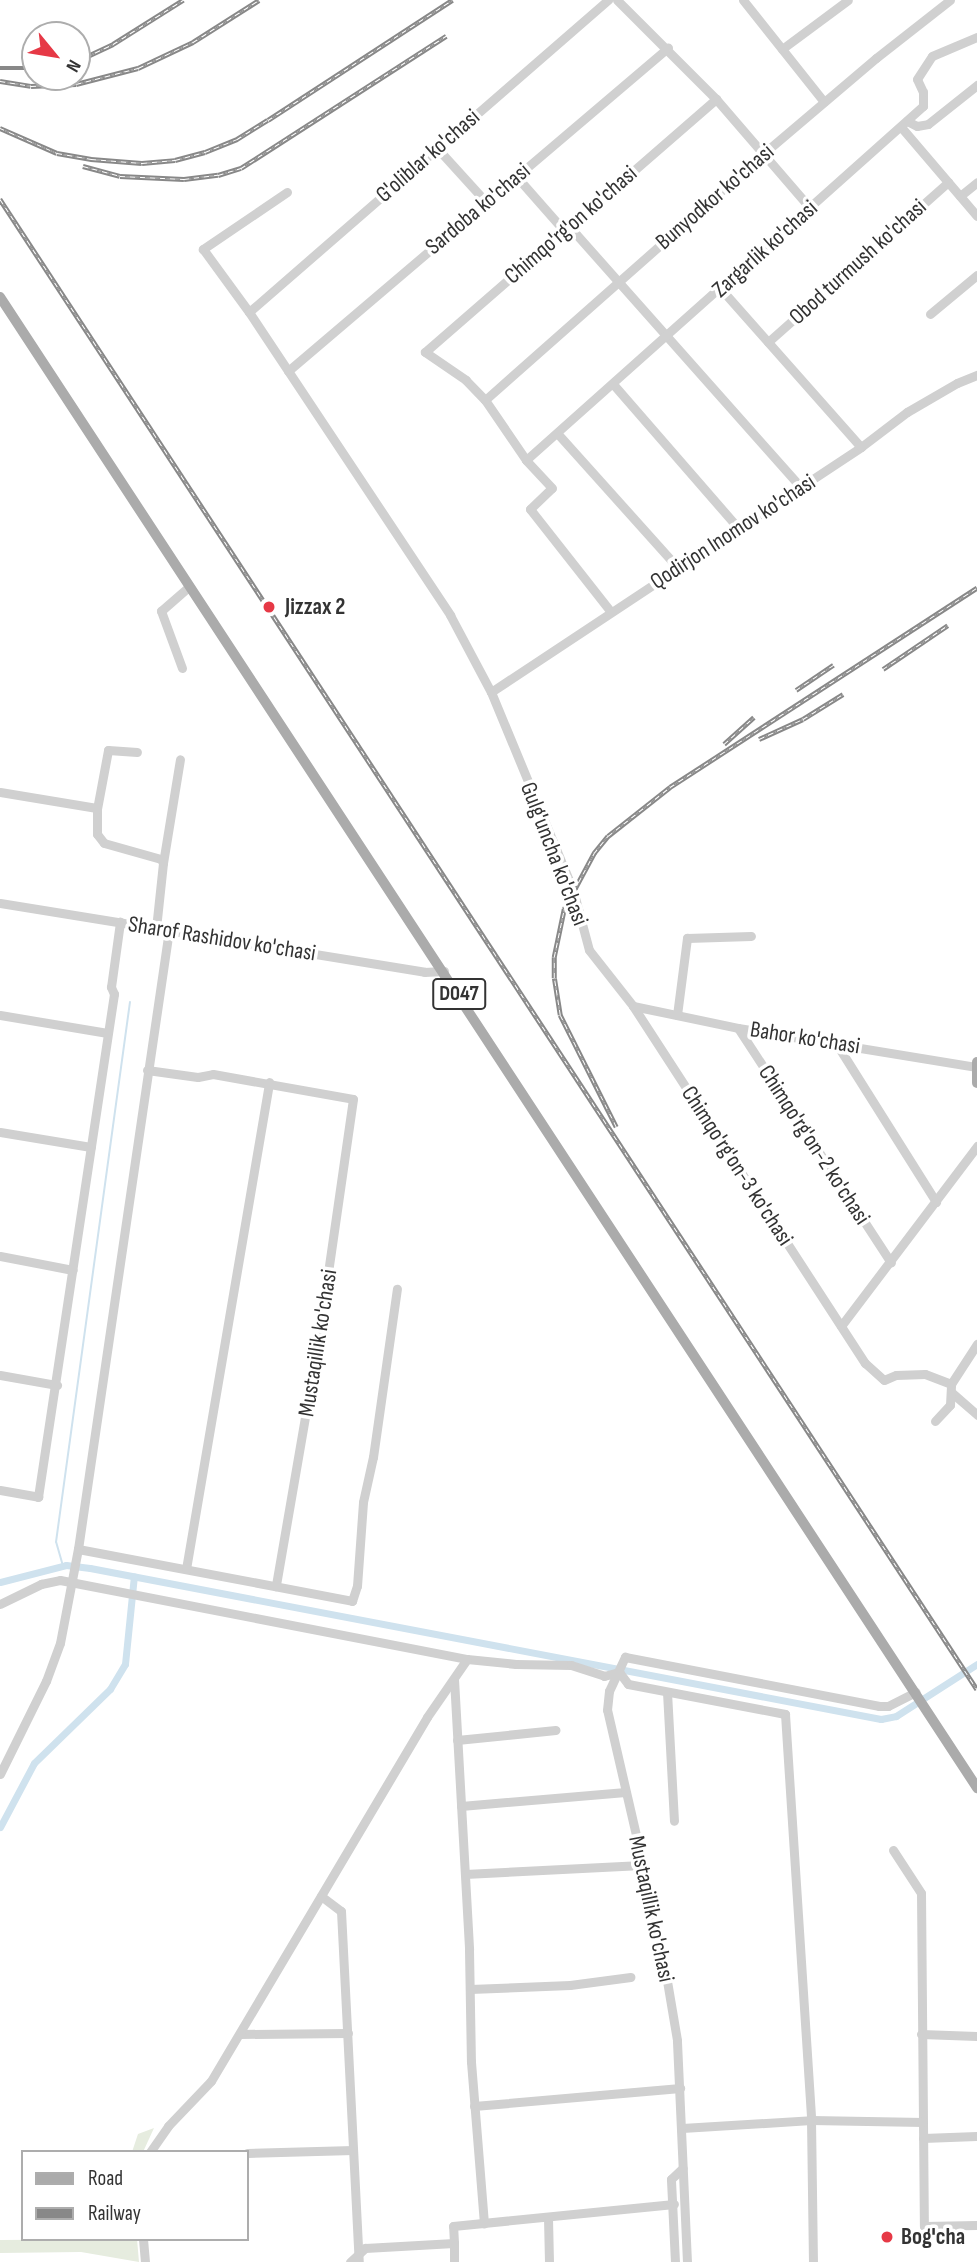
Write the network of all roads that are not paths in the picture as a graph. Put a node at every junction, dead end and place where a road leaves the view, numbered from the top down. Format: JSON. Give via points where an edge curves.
{"nodes":[{"id":1,"x":608,"y":0,"type":"edge"},
{"id":2,"x":617,"y":0,"type":"edge"},
{"id":3,"x":743,"y":0,"type":"edge"},
{"id":4,"x":848,"y":0,"type":"edge"},
{"id":5,"x":950,"y":0,"type":"edge"},
{"id":6,"x":977,"y":37,"type":"edge"},
{"id":7,"x":667,"y":48,"type":"junction"},
{"id":8,"x":782,"y":49,"type":"junction"},
{"id":9,"x":977,"y":85,"type":"edge"},
{"id":10,"x":716,"y":99,"type":"junction"},
{"id":11,"x":824,"y":102,"type":"junction"},
{"id":12,"x":904,"y":124,"type":"junction"},
{"id":13,"x":438,"y":148,"type":"junction"},
{"id":14,"x":764,"y":153,"type":"junction"},
{"id":15,"x":516,"y":176,"type":"junction"},
{"id":16,"x":948,"y":182,"type":"junction"},
{"id":17,"x":977,"y":182,"type":"edge"},
{"id":18,"x":287,"y":192,"type":"dead end"},
{"id":19,"x":960,"y":196,"type":"junction"},
{"id":20,"x":486,"y":202,"type":"junction"},
{"id":21,"x":811,"y":209,"type":"junction"},
{"id":22,"x":977,"y":216,"type":"edge"},
{"id":23,"x":568,"y":228,"type":"junction"},
{"id":24,"x":977,"y":275,"type":"edge"},
{"id":25,"x":619,"y":281,"type":"junction"},
{"id":26,"x":721,"y":289,"type":"junction"},
{"id":27,"x":0,"y":298,"type":"edge"},
{"id":28,"x":249,"y":312,"type":"junction"},
{"id":29,"x":930,"y":314,"type":"dead end"},
{"id":30,"x":667,"y":336,"type":"junction"},
{"id":31,"x":768,"y":342,"type":"junction"},
{"id":32,"x":288,"y":371,"type":"junction"},
{"id":33,"x":977,"y":375,"type":"edge"},
{"id":34,"x":613,"y":384,"type":"junction"},
{"id":35,"x":485,"y":400,"type":"junction"},
{"id":36,"x":558,"y":433,"type":"junction"},
{"id":37,"x":861,"y":447,"type":"junction"},
{"id":38,"x":526,"y":460,"type":"junction"},
{"id":39,"x":801,"y":487,"type":"junction"},
{"id":40,"x":738,"y":528,"type":"junction"},
{"id":41,"x":678,"y":568,"type":"junction"},
{"id":42,"x":189,"y":587,"type":"junction"},
{"id":43,"x":611,"y":612,"type":"junction"},
{"id":44,"x":182,"y":668,"type":"dead end"},
{"id":45,"x":491,"y":692,"type":"junction"},
{"id":46,"x":137,"y":752,"type":"dead end"},
{"id":47,"x":180,"y":759,"type":"dead end"},
{"id":48,"x":0,"y":792,"type":"edge"},
{"id":49,"x":97,"y":809,"type":"junction"},
{"id":50,"x":163,"y":863,"type":"junction"},
{"id":51,"x":0,"y":902,"type":"edge"},
{"id":52,"x":120,"y":922,"type":"junction"},
{"id":53,"x":156,"y":928,"type":"junction"},
{"id":54,"x":169,"y":930,"type":"junction"},
{"id":55,"x":751,"y":936,"type":"dead end"},
{"id":56,"x":444,"y":971,"type":"junction"},
{"id":57,"x":633,"y":1006,"type":"junction"},
{"id":58,"x":0,"y":1015,"type":"edge"},
{"id":59,"x":677,"y":1015,"type":"junction"},
{"id":60,"x":738,"y":1028,"type":"junction"},
{"id":61,"x":108,"y":1033,"type":"junction"},
{"id":62,"x":836,"y":1043,"type":"junction"},
{"id":63,"x":977,"y":1065,"type":"edge"},
{"id":64,"x":147,"y":1070,"type":"junction"},
{"id":65,"x":269,"y":1082,"type":"junction"},
{"id":66,"x":977,"y":1083,"type":"edge"},
{"id":67,"x":0,"y":1132,"type":"edge"},
{"id":68,"x":977,"y":1146,"type":"edge"},
{"id":69,"x":90,"y":1147,"type":"junction"},
{"id":70,"x":936,"y":1202,"type":"junction"},
{"id":71,"x":0,"y":1256,"type":"edge"},
{"id":72,"x":891,"y":1263,"type":"junction"},
{"id":73,"x":73,"y":1270,"type":"junction"},
{"id":74,"x":397,"y":1289,"type":"dead end"},
{"id":75,"x":841,"y":1326,"type":"junction"},
{"id":76,"x":977,"y":1344,"type":"edge"},
{"id":77,"x":0,"y":1375,"type":"edge"},
{"id":78,"x":57,"y":1385,"type":"junction"},
{"id":79,"x":951,"y":1388,"type":"junction"},
{"id":80,"x":977,"y":1415,"type":"edge"},
{"id":81,"x":935,"y":1421,"type":"dead end"},
{"id":82,"x":0,"y":1490,"type":"edge"},
{"id":83,"x":78,"y":1549,"type":"junction"},
{"id":84,"x":186,"y":1569,"type":"junction"},
{"id":85,"x":71,"y":1582,"type":"junction"},
{"id":86,"x":276,"y":1586,"type":"junction"},
{"id":87,"x":0,"y":1604,"type":"edge"},
{"id":88,"x":467,"y":1659,"type":"junction"},
{"id":89,"x":619,"y":1672,"type":"junction"},
{"id":90,"x":454,"y":1679,"type":"junction"},
{"id":91,"x":667,"y":1692,"type":"junction"},
{"id":92,"x":916,"y":1692,"type":"junction"},
{"id":93,"x":555,"y":1730,"type":"dead end"},
{"id":94,"x":457,"y":1740,"type":"junction"},
{"id":95,"x":0,"y":1774,"type":"edge"},
{"id":96,"x":977,"y":1788,"type":"edge"},
{"id":97,"x":625,"y":1792,"type":"junction"},
{"id":98,"x":461,"y":1806,"type":"junction"},
{"id":99,"x":674,"y":1821,"type":"dead end"},
{"id":100,"x":893,"y":1850,"type":"dead end"},
{"id":101,"x":642,"y":1865,"type":"junction"},
{"id":102,"x":465,"y":1874,"type":"junction"},
{"id":103,"x":321,"y":1896,"type":"junction"},
{"id":104,"x":629,"y":1977,"type":"dead end"},
{"id":105,"x":470,"y":1989,"type":"junction"},
{"id":106,"x":348,"y":2033,"type":"junction"},
{"id":107,"x":240,"y":2034,"type":"junction"},
{"id":108,"x":921,"y":2034,"type":"junction"},
{"id":109,"x":977,"y":2036,"type":"edge"},
{"id":110,"x":680,"y":2088,"type":"junction"},
{"id":111,"x":474,"y":2106,"type":"junction"},
{"id":112,"x":811,"y":2120,"type":"junction"},
{"id":113,"x":923,"y":2122,"type":"junction"},
{"id":114,"x":682,"y":2128,"type":"junction"},
{"id":115,"x":977,"y":2136,"type":"edge"},
{"id":116,"x":923,"y":2138,"type":"junction"},
{"id":117,"x":151,"y":2150,"type":"edge"},
{"id":118,"x":354,"y":2150,"type":"junction"},
{"id":119,"x":248,"y":2153,"type":"edge"},
{"id":120,"x":683,"y":2168,"type":"junction"},
{"id":121,"x":674,"y":2204,"type":"junction"},
{"id":122,"x":548,"y":2218,"type":"junction"},
{"id":123,"x":484,"y":2223,"type":"junction"},
{"id":124,"x":977,"y":2225,"type":"edge"},
{"id":125,"x":143,"y":2241,"type":"edge"},
{"id":126,"x":454,"y":2243,"type":"junction"},
{"id":127,"x":359,"y":2258,"type":"edge"},
{"id":128,"x":145,"y":2262,"type":"edge"},
{"id":129,"x":350,"y":2262,"type":"edge"},
{"id":130,"x":454,"y":2262,"type":"edge"},
{"id":131,"x":549,"y":2262,"type":"edge"},
{"id":132,"x":675,"y":2262,"type":"edge"},
{"id":133,"x":687,"y":2262,"type":"edge"},
{"id":134,"x":813,"y":2262,"type":"edge"}],
"edges":[{"from":1,"to":13,"type":"street","name":"G'oliblar ko'chasi"},
{"from":2,"to":7,"type":"street"},
{"from":3,"to":8,"type":"street"},
{"from":4,"to":8,"type":"street"},
{"from":5,"to":11,"type":"street","name":"Bunyodkor ko'chasi"},
{"from":6,"to":12,"type":"street","name":"Zargarlik ko'chasi","via":[[932,56],[917,79],[923,106]]},
{"from":7,"to":10,"type":"street"},
{"from":7,"to":15,"type":"street","name":"Sardoba ko'chasi"},
{"from":8,"to":11,"type":"street"},
{"from":9,"to":12,"type":"street","via":[[928,124]]},
{"from":10,"to":14,"type":"street"},
{"from":10,"to":23,"type":"street","name":"Chimqo'rg'on ko'chasi"},
{"from":11,"to":14,"type":"street","name":"Bunyodkor ko'chasi"},
{"from":12,"to":16,"type":"street"},
{"from":12,"to":21,"type":"street","name":"Zargarlik ko'chasi"},
{"from":13,"to":20,"type":"street"},
{"from":13,"to":28,"type":"street","name":"G'oliblar ko'chasi"},
{"from":14,"to":21,"type":"street"},
{"from":14,"to":25,"type":"street","name":"Bunyodkor ko'chasi"},
{"from":15,"to":20,"type":"street","name":"Sardoba ko'chasi"},
{"from":15,"to":23,"type":"street","via":[[559,225]]},
{"from":16,"to":19,"type":"street"},
{"from":16,"to":31,"type":"street","name":"Obod turmush ko'chasi"},
{"from":17,"to":19,"type":"street","name":"Obod turmush ko'chasi"},
{"from":18,"to":28,"type":"street","name":"Gulg'uncha ko'chasi","via":[[204,249]]},
{"from":19,"to":22,"type":"street"},
{"from":20,"to":32,"type":"street","name":"Sardoba ko'chasi"},
{"from":21,"to":26,"type":"street","name":"Zargarlik ko'chasi"},
{"from":23,"to":25,"type":"street"},
{"from":23,"to":35,"type":"street","name":"Chimqo'rg'on ko'chasi","via":[[425,352],[466,380]]},
{"from":24,"to":29,"type":"street"},
{"from":25,"to":30,"type":"street"},
{"from":25,"to":35,"type":"street","name":"Bunyodkor ko'chasi"},
{"from":26,"to":30,"type":"street","name":"Zargarlik ko'chasi"},
{"from":26,"to":31,"type":"street"},
{"from":27,"to":42,"type":"main road","number":"D047"},
{"from":28,"to":32,"type":"street","name":"Gulg'uncha ko'chasi"},
{"from":30,"to":34,"type":"street","name":"Zargarlik ko'chasi"},
{"from":30,"to":39,"type":"street"},
{"from":31,"to":37,"type":"street"},
{"from":32,"to":45,"type":"street","name":"Gulg'uncha ko'chasi","via":[[450,615]]},
{"from":33,"to":37,"type":"street","name":"Qodirjon Inomov ko'chasi","via":[[907,412]]},
{"from":34,"to":36,"type":"street","name":"Zargarlik ko'chasi"},
{"from":34,"to":40,"type":"street"},
{"from":35,"to":38,"type":"street"},
{"from":36,"to":38,"type":"street","name":"Zargarlik ko'chasi"},
{"from":36,"to":41,"type":"street"},
{"from":37,"to":39,"type":"street","name":"Qodirjon Inomov ko'chasi"},
{"from":38,"to":43,"type":"street","via":[[552,488],[530,509]]},
{"from":39,"to":40,"type":"street","name":"Qodirjon Inomov ko'chasi"},
{"from":40,"to":41,"type":"street","name":"Qodirjon Inomov ko'chasi"},
{"from":41,"to":43,"type":"street","name":"Qodirjon Inomov ko'chasi"},
{"from":42,"to":44,"type":"street","via":[[161,611]]},
{"from":42,"to":56,"type":"main road","number":"D047"},
{"from":43,"to":45,"type":"street","name":"Qodirjon Inomov ko'chasi"},
{"from":45,"to":57,"type":"street","name":"Gulg'uncha ko'chasi","via":[[573,890],[589,950]]},
{"from":46,"to":49,"type":"street","via":[[108,750]]},
{"from":47,"to":50,"type":"street"},
{"from":48,"to":49,"type":"street"},
{"from":49,"to":50,"type":"street","via":[[97,834],[104,843],[153,855]]},
{"from":50,"to":53,"type":"street"},
{"from":51,"to":52,"type":"street","name":"Sharof Rashidov ko'chasi"},
{"from":52,"to":53,"type":"street","name":"Sharof Rashidov ko'chasi"},
{"from":52,"to":61,"type":"street"},
{"from":53,"to":54,"type":"street","name":"Sharof Rashidov ko'chasi"},
{"from":54,"to":56,"type":"street","name":"Sharof Rashidov ko'chasi","via":[[424,972]]},
{"from":54,"to":64,"type":"street"},
{"from":55,"to":59,"type":"street","via":[[687,938]]},
{"from":56,"to":92,"type":"main road","number":"D047"},
{"from":57,"to":59,"type":"street","name":"Bahor ko'chasi"},
{"from":57,"to":75,"type":"street","name":"Chimqo'rg'on-3 ko'chasi"},
{"from":58,"to":61,"type":"street"},
{"from":59,"to":60,"type":"street","name":"Bahor ko'chasi"},
{"from":60,"to":62,"type":"street","name":"Bahor ko'chasi"},
{"from":60,"to":72,"type":"street","name":"Chimqo'rg'on-2 ko'chasi"},
{"from":61,"to":69,"type":"street"},
{"from":62,"to":63,"type":"street","name":"Bahor ko'chasi"},
{"from":62,"to":70,"type":"street"},
{"from":63,"to":66,"type":"main road"},
{"from":64,"to":65,"type":"street"},
{"from":64,"to":83,"type":"street"},
{"from":65,"to":84,"type":"street"},
{"from":65,"to":86,"type":"street","name":"Mustaqillik ko'chasi","via":[[353,1099]]},
{"from":67,"to":69,"type":"street"},
{"from":68,"to":70,"type":"street"},
{"from":69,"to":73,"type":"street"},
{"from":70,"to":72,"type":"street"},
{"from":71,"to":73,"type":"street"},
{"from":72,"to":75,"type":"street"},
{"from":73,"to":78,"type":"street"},
{"from":74,"to":86,"type":"street","via":[[352,1601]]},
{"from":75,"to":79,"type":"street","name":"Chimqo'rg'on-3 ko'chasi","via":[[865,1363],[884,1380],[925,1374]]},
{"from":76,"to":79,"type":"street"},
{"from":77,"to":78,"type":"street"},
{"from":78,"to":82,"type":"street","via":[[38,1497]]},
{"from":79,"to":80,"type":"street"},
{"from":79,"to":81,"type":"street","via":[[950,1405]]},
{"from":83,"to":84,"type":"street"},
{"from":83,"to":85,"type":"street"},
{"from":84,"to":86,"type":"street"},
{"from":85,"to":87,"type":"street","via":[[41,1584]]},
{"from":85,"to":88,"type":"street"},
{"from":85,"to":95,"type":"street","via":[[60,1643],[47,1681]]},
{"from":88,"to":89,"type":"street","via":[[571,1665],[604,1676]]},
{"from":88,"to":90,"type":"street"},
{"from":89,"to":91,"type":"street","via":[[628,1684]]},
{"from":89,"to":92,"type":"street","name":"Mustaqillik ko'chasi","via":[[625,1657],[879,1706]]},
{"from":89,"to":97,"type":"street","name":"Mustaqillik ko'chasi","via":[[609,1691],[607,1710]]},
{"from":90,"to":94,"type":"street"},
{"from":90,"to":103,"type":"street"},
{"from":91,"to":99,"type":"street"},
{"from":91,"to":112,"type":"street","via":[[785,1714]]},
{"from":92,"to":96,"type":"main road","number":"D047"},
{"from":93,"to":94,"type":"street"},
{"from":94,"to":98,"type":"street"},
{"from":97,"to":98,"type":"street"},
{"from":97,"to":101,"type":"street","name":"Mustaqillik ko'chasi"},
{"from":98,"to":102,"type":"street"},
{"from":100,"to":108,"type":"street","via":[[920,1893]]},
{"from":101,"to":102,"type":"street"},
{"from":101,"to":110,"type":"street","name":"Mustaqillik ko'chasi","via":[[677,2040]]},
{"from":102,"to":105,"type":"street"},
{"from":103,"to":106,"type":"street","via":[[341,1910]]},
{"from":103,"to":107,"type":"street"},
{"from":104,"to":105,"type":"street","via":[[570,1985]]},
{"from":105,"to":111,"type":"street"},
{"from":106,"to":107,"type":"street"},
{"from":106,"to":118,"type":"street"},
{"from":107,"to":117,"type":"street","via":[[211,2081],[167,2126]]},
{"from":108,"to":109,"type":"street"},
{"from":108,"to":113,"type":"street"},
{"from":110,"to":111,"type":"street"},
{"from":110,"to":114,"type":"street","name":"Mustaqillik ko'chasi"},
{"from":111,"to":123,"type":"street"},
{"from":112,"to":113,"type":"street"},
{"from":112,"to":114,"type":"street"},
{"from":112,"to":134,"type":"street"},
{"from":113,"to":116,"type":"street"},
{"from":114,"to":120,"type":"street","name":"Mustaqillik ko'chasi"},
{"from":115,"to":116,"type":"street"},
{"from":116,"to":124,"type":"street","via":[[923,2226]]},
{"from":118,"to":119,"type":"street"},
{"from":118,"to":127,"type":"street"},
{"from":120,"to":121,"type":"street","name":"Mustaqillik ko'chasi","via":[[671,2179]]},
{"from":120,"to":133,"type":"street","name":"Mustaqillik ko'chasi"},
{"from":121,"to":122,"type":"street"},
{"from":121,"to":132,"type":"street","name":"Mustaqillik ko'chasi"},
{"from":122,"to":123,"type":"street"},
{"from":122,"to":131,"type":"street"},
{"from":123,"to":126,"type":"street","via":[[453,2226]]},
{"from":125,"to":128,"type":"street"},
{"from":126,"to":127,"type":"street","via":[[365,2248]]},
{"from":126,"to":130,"type":"street"},
{"from":127,"to":129,"type":"street"}]}
